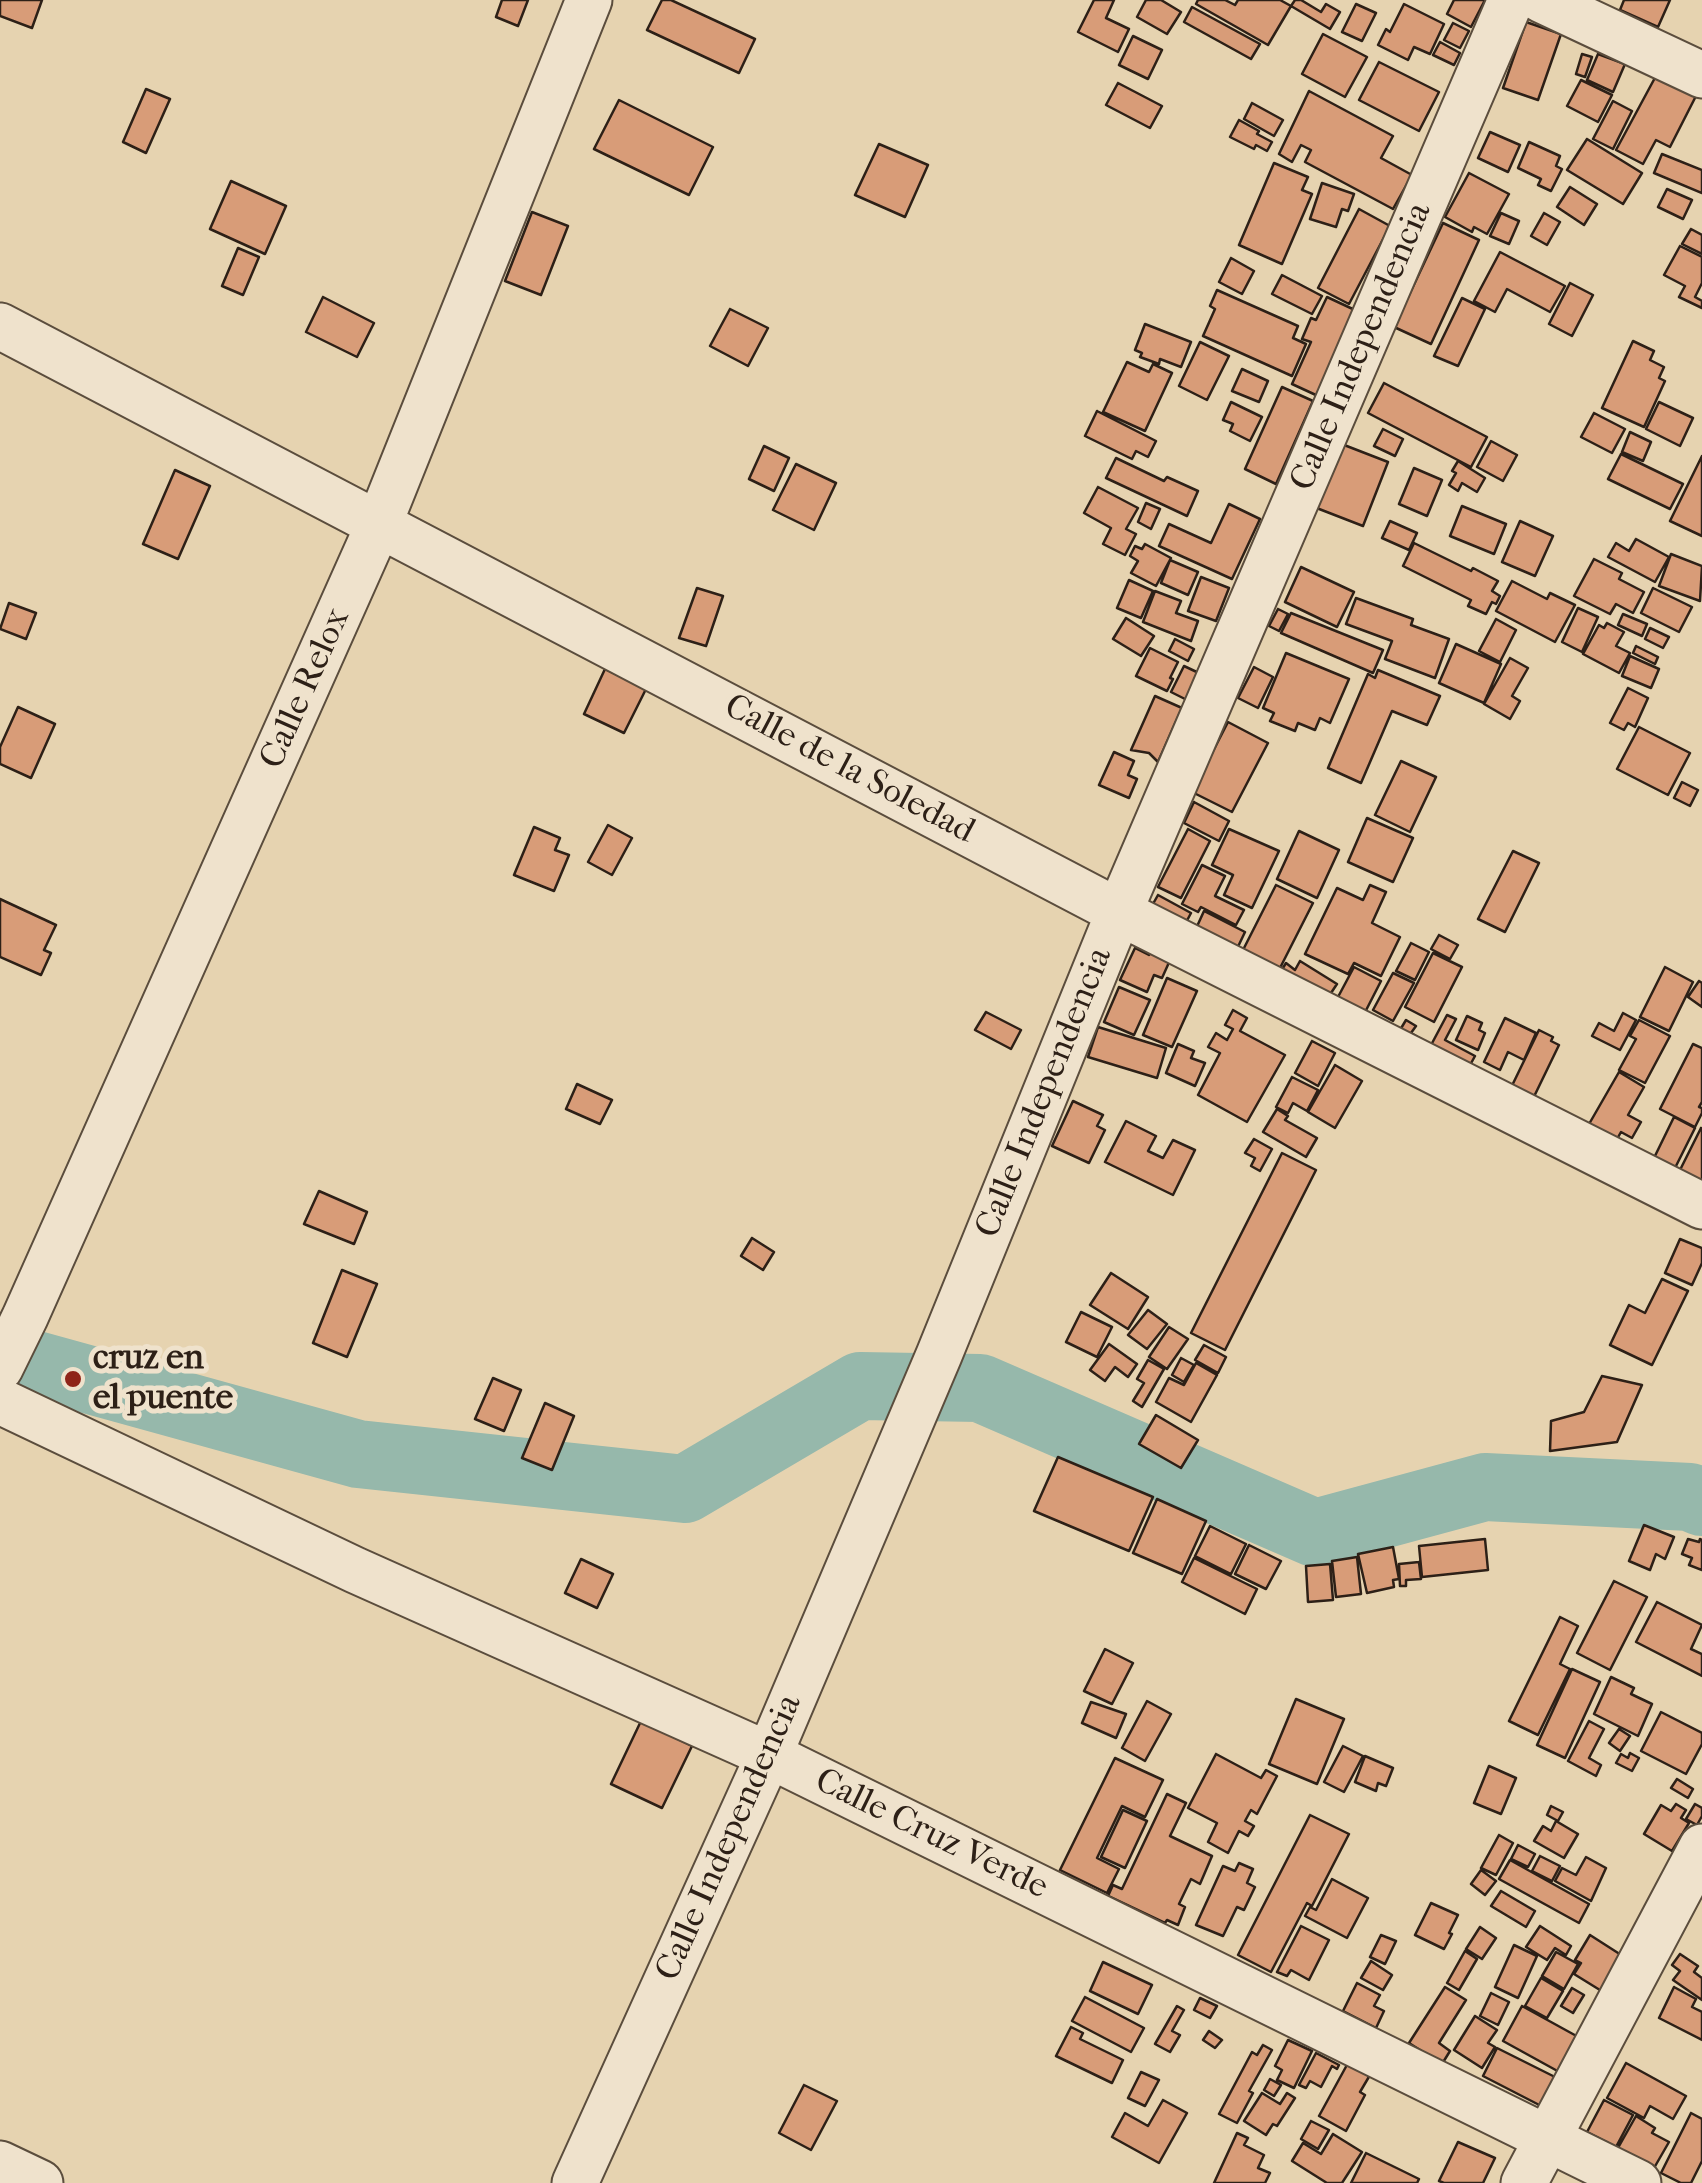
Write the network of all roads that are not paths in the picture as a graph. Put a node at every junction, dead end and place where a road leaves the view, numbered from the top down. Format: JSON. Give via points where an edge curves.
{"nodes":[{"id":1,"x":589,"y":0,"type":"edge"},
{"id":2,"x":1511,"y":0,"type":"edge"},
{"id":3,"x":1542,"y":0,"type":"edge"},
{"id":4,"x":1702,"y":76,"type":"edge"},
{"id":5,"x":0,"y":326,"type":"edge"},
{"id":6,"x":379,"y":524,"type":"junction"},
{"id":7,"x":1119,"y":912,"type":"junction"},
{"id":8,"x":1702,"y":1206,"type":"edge"},
{"id":9,"x":1,"y":1376,"type":"edge"},
{"id":10,"x":769,"y":1755,"type":"junction"},
{"id":11,"x":1702,"y":1847,"type":"edge"},
{"id":12,"x":1547,"y":2139,"type":"junction"},
{"id":13,"x":0,"y":2164,"type":"edge"},
{"id":14,"x":40,"y":2183,"type":"edge"},
{"id":15,"x":575,"y":2183,"type":"edge"},
{"id":16,"x":1524,"y":2183,"type":"edge"},
{"id":17,"x":1638,"y":2183,"type":"edge"}],
"edges":[{"from":1,"to":6,"type":"street","name":"Calle Relox"},
{"from":2,"to":7,"type":"street","name":"Calle Independencia"},
{"from":3,"to":4,"type":"street"},
{"from":5,"to":6,"type":"street","name":"Calle de la Soledad"},
{"from":6,"to":7,"type":"street","name":"Calle de la Soledad"},
{"from":6,"to":9,"type":"street","name":"Calle Relox"},
{"from":7,"to":8,"type":"street","name":"Calle de la Soledad"},
{"from":7,"to":10,"type":"street","name":"Calle Independencia"},
{"from":9,"to":10,"type":"street","name":"Calle Cruz Verde","via":[[355,1570]]},
{"from":10,"to":12,"type":"street","name":"Calle Cruz Verde"},
{"from":10,"to":15,"type":"street","name":"Calle Independencia"},
{"from":11,"to":12,"type":"street"},
{"from":12,"to":16,"type":"street"},
{"from":12,"to":17,"type":"street","name":"Calle Cruz Verde"},
{"from":13,"to":14,"type":"street"}]}
